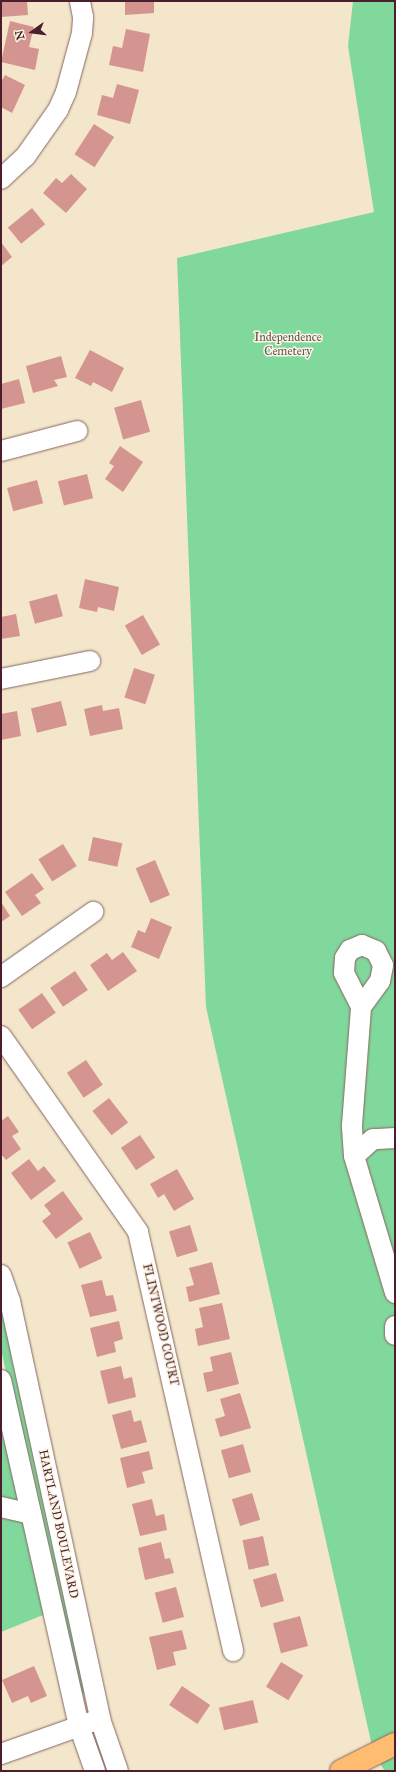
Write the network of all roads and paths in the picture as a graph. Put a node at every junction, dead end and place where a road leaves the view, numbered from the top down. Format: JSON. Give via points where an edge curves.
{"nodes":[{"id":1,"x":80,"y":1,"type":"edge"},
{"id":2,"x":1,"y":180,"type":"edge"},
{"id":3,"x":77,"y":431,"type":"dead end"},
{"id":4,"x":1,"y":451,"type":"edge"},
{"id":5,"x":90,"y":661,"type":"dead end"},
{"id":6,"x":1,"y":679,"type":"edge"},
{"id":7,"x":93,"y":912,"type":"dead end"},
{"id":8,"x":1,"y":977,"type":"edge"},
{"id":9,"x":362,"y":1007,"type":"dead end"},
{"id":10,"x":1,"y":1036,"type":"edge"},
{"id":11,"x":395,"y":1138,"type":"edge"},
{"id":12,"x":354,"y":1156,"type":"junction"},
{"id":13,"x":1,"y":1275,"type":"edge"},
{"id":14,"x":395,"y":1293,"type":"edge"},
{"id":15,"x":395,"y":1326,"type":"edge"},
{"id":16,"x":395,"y":1335,"type":"edge"},
{"id":17,"x":1,"y":1380,"type":"edge"},
{"id":18,"x":1,"y":1507,"type":"edge"},
{"id":19,"x":31,"y":1514,"type":"junction"},
{"id":20,"x":233,"y":1651,"type":"dead end"},
{"id":21,"x":100,"y":1719,"type":"junction"},
{"id":22,"x":79,"y":1726,"type":"junction"},
{"id":23,"x":395,"y":1744,"type":"edge"},
{"id":24,"x":1,"y":1754,"type":"edge"},
{"id":25,"x":95,"y":1771,"type":"edge"},
{"id":26,"x":118,"y":1771,"type":"edge"},
{"id":27,"x":341,"y":1771,"type":"edge"}],
"edges":[{"from":1,"to":2,"type":"street","via":[[82,33],[66,92],[58,110],[26,157]]},
{"from":3,"to":4,"type":"street"},
{"from":5,"to":6,"type":"street"},
{"from":7,"to":8,"type":"street"},
{"from":9,"to":12,"type":"street","via":[[352,1126]]},
{"from":10,"to":20,"type":"street","name":"FLINTWOOD COURT","via":[[138,1232]]},
{"from":11,"to":12,"type":"street","via":[[373,1139]]},
{"from":12,"to":14,"type":"street"},
{"from":13,"to":21,"type":"street","name":"HARTLAND BOULEVARD","via":[[10,1301]]},
{"from":15,"to":16,"type":"street"},
{"from":17,"to":19,"type":"street","name":"HARTLAND BOULEVARD"},
{"from":18,"to":19,"type":"street"},
{"from":19,"to":22,"type":"street","name":"HARTLAND BOULEVARD"},
{"from":21,"to":22,"type":"street"},
{"from":21,"to":26,"type":"street","name":"HARTLAND BOULEVARD"},
{"from":22,"to":24,"type":"street"},
{"from":22,"to":25,"type":"street","name":"HARTLAND BOULEVARD"},
{"from":23,"to":27,"type":"main road"}]}
